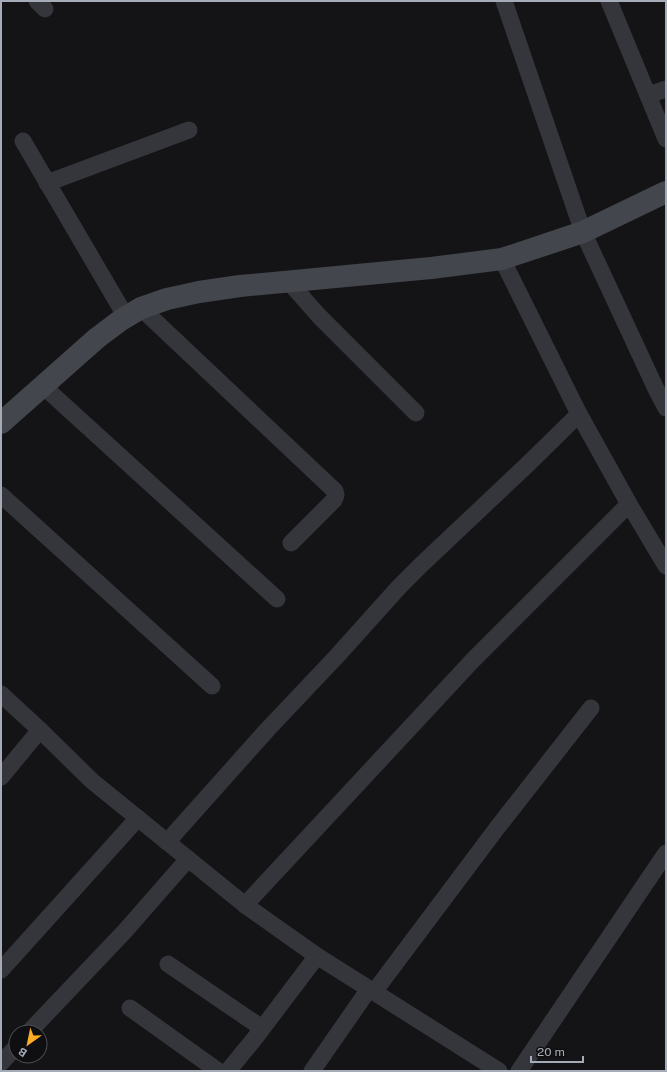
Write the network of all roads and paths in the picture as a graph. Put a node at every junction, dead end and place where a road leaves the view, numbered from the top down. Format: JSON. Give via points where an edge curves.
{"nodes":[{"id":1,"x":504,"y":1,"type":"edge"},
{"id":2,"x":609,"y":1,"type":"edge"},
{"id":3,"x":666,"y":89,"type":"edge"},
{"id":4,"x":648,"y":95,"type":"junction"},
{"id":5,"x":189,"y":130,"type":"dead end"},
{"id":6,"x":666,"y":139,"type":"edge"},
{"id":7,"x":23,"y":141,"type":"dead end"},
{"id":8,"x":47,"y":183,"type":"junction"},
{"id":9,"x":666,"y":192,"type":"edge"},
{"id":10,"x":583,"y":232,"type":"junction"},
{"id":11,"x":502,"y":259,"type":"junction"},
{"id":12,"x":289,"y":282,"type":"junction"},
{"id":13,"x":134,"y":312,"type":"junction"},
{"id":14,"x":43,"y":386,"type":"junction"},
{"id":15,"x":666,"y":408,"type":"edge"},
{"id":16,"x":416,"y":413,"type":"dead end"},
{"id":17,"x":579,"y":414,"type":"junction"},
{"id":18,"x":1,"y":422,"type":"edge"},
{"id":19,"x":1,"y":495,"type":"edge"},
{"id":20,"x":629,"y":504,"type":"junction"},
{"id":21,"x":291,"y":543,"type":"dead end"},
{"id":22,"x":666,"y":566,"type":"edge"},
{"id":23,"x":277,"y":599,"type":"dead end"},
{"id":24,"x":212,"y":686,"type":"dead end"},
{"id":25,"x":1,"y":694,"type":"edge"},
{"id":26,"x":590,"y":708,"type":"dead end"},
{"id":27,"x":40,"y":730,"type":"junction"},
{"id":28,"x":1,"y":777,"type":"edge"},
{"id":29,"x":138,"y":818,"type":"junction"},
{"id":30,"x":167,"y":842,"type":"junction"},
{"id":31,"x":666,"y":853,"type":"edge"},
{"id":32,"x":188,"y":859,"type":"junction"},
{"id":33,"x":245,"y":905,"type":"junction"},
{"id":34,"x":317,"y":956,"type":"junction"},
{"id":35,"x":168,"y":964,"type":"dead end"},
{"id":36,"x":1,"y":970,"type":"edge"},
{"id":37,"x":371,"y":991,"type":"junction"},
{"id":38,"x":130,"y":1008,"type":"dead end"},
{"id":39,"x":37,"y":1024,"type":"edge"},
{"id":40,"x":262,"y":1028,"type":"junction"},
{"id":41,"x":8,"y":1056,"type":"edge"},
{"id":42,"x":1,"y":1063,"type":"edge"},
{"id":43,"x":218,"y":1071,"type":"edge"},
{"id":44,"x":228,"y":1071,"type":"edge"},
{"id":45,"x":312,"y":1071,"type":"edge"},
{"id":46,"x":499,"y":1071,"type":"edge"},
{"id":47,"x":519,"y":1071,"type":"edge"}],
"edges":[{"from":1,"to":10,"type":"street"},
{"from":2,"to":4,"type":"street"},
{"from":3,"to":4,"type":"street"},
{"from":4,"to":6,"type":"street"},
{"from":5,"to":8,"type":"street"},
{"from":7,"to":8,"type":"street"},
{"from":8,"to":13,"type":"street"},
{"from":9,"to":10,"type":"street"},
{"from":10,"to":11,"type":"street"},
{"from":10,"to":15,"type":"street"},
{"from":11,"to":12,"type":"street"},
{"from":11,"to":17,"type":"street"},
{"from":12,"to":13,"type":"street","via":[[199,292],[167,299]]},
{"from":12,"to":16,"type":"street","via":[[319,316]]},
{"from":13,"to":14,"type":"street","via":[[97,338]]},
{"from":13,"to":21,"type":"street","via":[[336,491],[334,500]]},
{"from":14,"to":18,"type":"street"},
{"from":14,"to":23,"type":"street"},
{"from":17,"to":20,"type":"street"},
{"from":17,"to":30,"type":"street","via":[[399,587]]},
{"from":19,"to":24,"type":"street"},
{"from":20,"to":22,"type":"street"},
{"from":20,"to":33,"type":"street","via":[[473,660]]},
{"from":25,"to":27,"type":"street"},
{"from":26,"to":37,"type":"street"},
{"from":27,"to":28,"type":"street"},
{"from":27,"to":29,"type":"street","via":[[92,780]]},
{"from":29,"to":30,"type":"street"},
{"from":29,"to":36,"type":"street"},
{"from":30,"to":32,"type":"street"},
{"from":31,"to":47,"type":"street"},
{"from":32,"to":33,"type":"street"},
{"from":32,"to":39,"type":"street"},
{"from":33,"to":34,"type":"street"},
{"from":34,"to":37,"type":"street"},
{"from":34,"to":40,"type":"street"},
{"from":35,"to":40,"type":"street"},
{"from":37,"to":45,"type":"street"},
{"from":37,"to":46,"type":"street"},
{"from":38,"to":43,"type":"street"},
{"from":40,"to":44,"type":"street"},
{"from":41,"to":42,"type":"street"}]}
